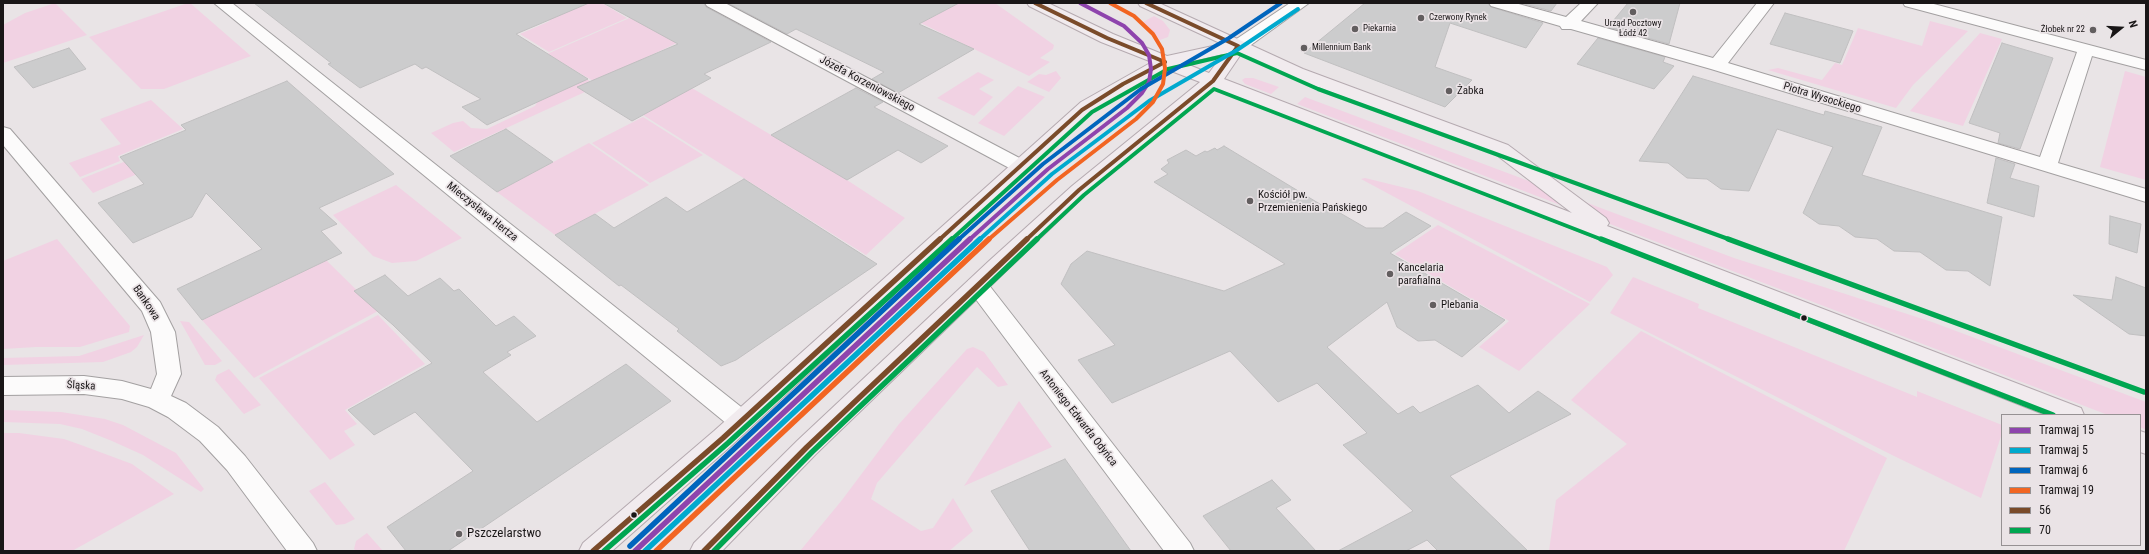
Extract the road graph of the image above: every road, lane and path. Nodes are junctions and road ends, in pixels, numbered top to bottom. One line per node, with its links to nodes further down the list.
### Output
1 (222, 3): 26 (street, Mieczysława Hertza)
2 (713, 3): 18 (street, Józefa Korzeniowskiego)
3 (1035, 3): 13 (main road)
4 (1146, 3): 11 (main road)
5 (1301, 3): 11 (street)
6 (1496, 3): 10 (street, Piotra Wysockiego)
7 (1590, 3): 10 (street)
8 (1766, 3): 14 (street)
9 (1911, 3): 12 (street)
10 (1568, 25): 14 (street, Piotra Wysockiego)
11 (1238, 46): 13 (main road); 16 (main road); 21 (main road)
12 (2087, 49): 15 (street); 19 (street)
13 (1165, 62): 16 (main road); 18 (main road)
14 (1716, 65): 19 (street, Piotra Wysockiego)
15 (2146, 65)
16 (1213, 81): 21 (main road); 22 (main road)
17 (3, 133): 24 (street, Bankowa)
18 (1020, 166): 26 (main road)
19 (2047, 167): 20 (street, Piotra Wysockiego)
20 (2146, 196)
21 (1619, 238): 25 (main road)
22 (977, 285): 27 (main road); 32 (street, Antoniego Edwarda Odyńca)
23 (3, 386): 24 (street, Śląska)
24 (157, 400): 28 (street)
25 (2069, 414)
26 (741, 421): 29 (main road)
27 (737, 518): 30 (main road); 31 (street)
28 (303, 551)
29 (593, 551)
30 (704, 551)
31 (723, 551)
32 (1180, 551)

